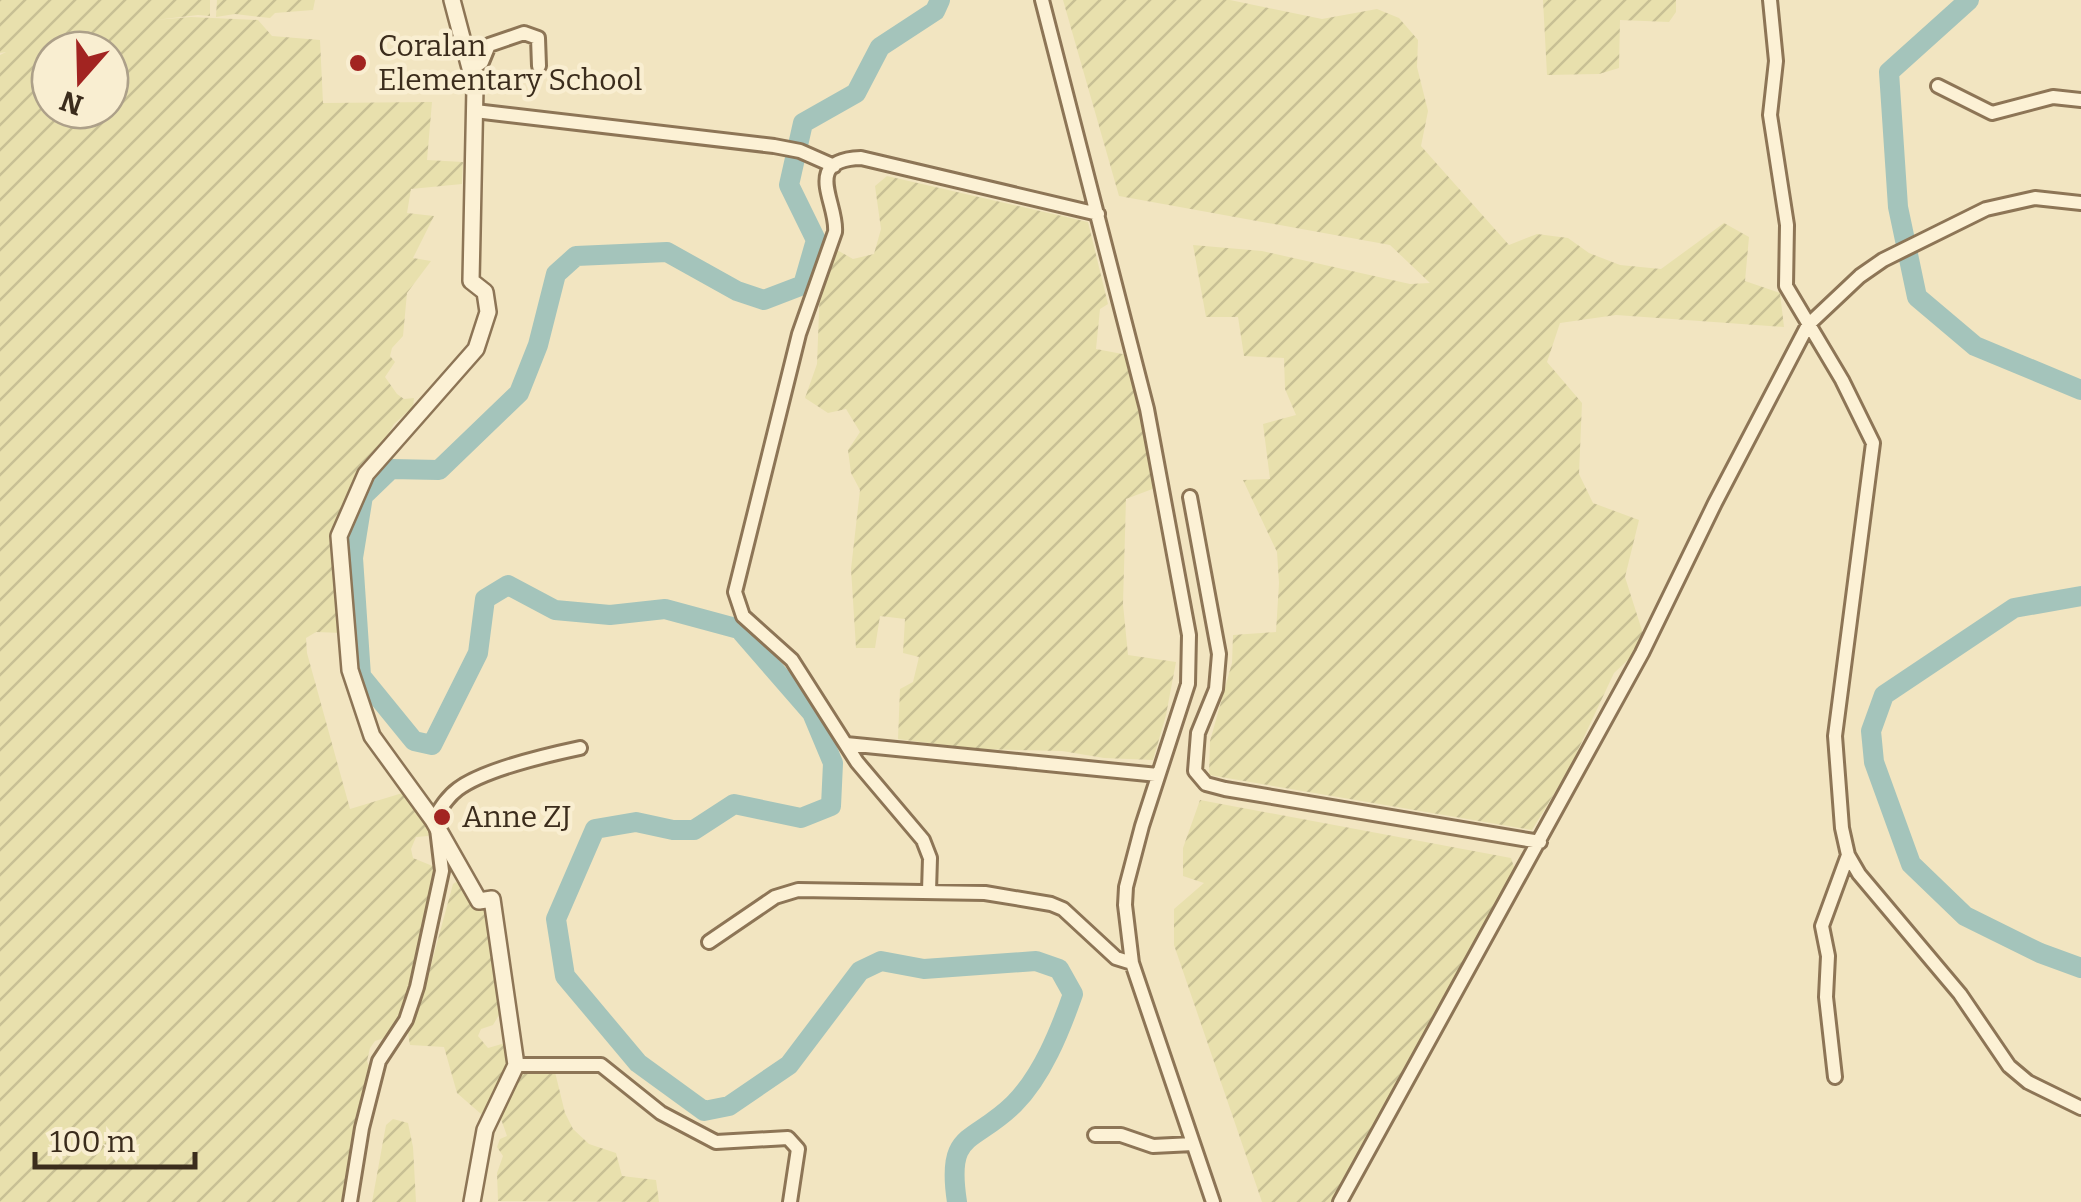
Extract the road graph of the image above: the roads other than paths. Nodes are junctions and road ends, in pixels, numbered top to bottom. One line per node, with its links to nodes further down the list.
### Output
1 (452, 0): 5 (street)
2 (1042, 0): 11 (street)
3 (1770, 0): 12 (street)
4 (539, 66): 5 (street)
5 (471, 70): 8 (street)
6 (1938, 86): 7 (street)
7 (2081, 100)
8 (475, 111): 9 (street); 19 (street)
9 (834, 166): 11 (street); 16 (street)
10 (2081, 204): 12 (street)
11 (1098, 214): 14 (street)
12 (1808, 325): 20 (street); 21 (street)
13 (1190, 497): 15 (street)
14 (1176, 726): 15 (street); 18 (street)
15 (1198, 734): 20 (street)
16 (846, 744): 18 (street); 22 (street)
17 (580, 748): 19 (street)
18 (1158, 775): 24 (street)
19 (435, 823): 25 (street); 30 (street)
20 (1540, 842): 34 (street)
21 (1848, 855): 26 (street); 27 (street)
22 (929, 891): 23 (street); 24 (street)
23 (709, 942)
24 (1132, 963): 29 (street)
25 (516, 1065): 31 (street); 32 (street)
26 (1835, 1077)
27 (2081, 1108)
28 (1095, 1135): 29 (street)
29 (1193, 1144): 33 (street)
30 (350, 1202)
31 (472, 1202)
32 (790, 1202)
33 (1213, 1202)
34 (1340, 1202)

